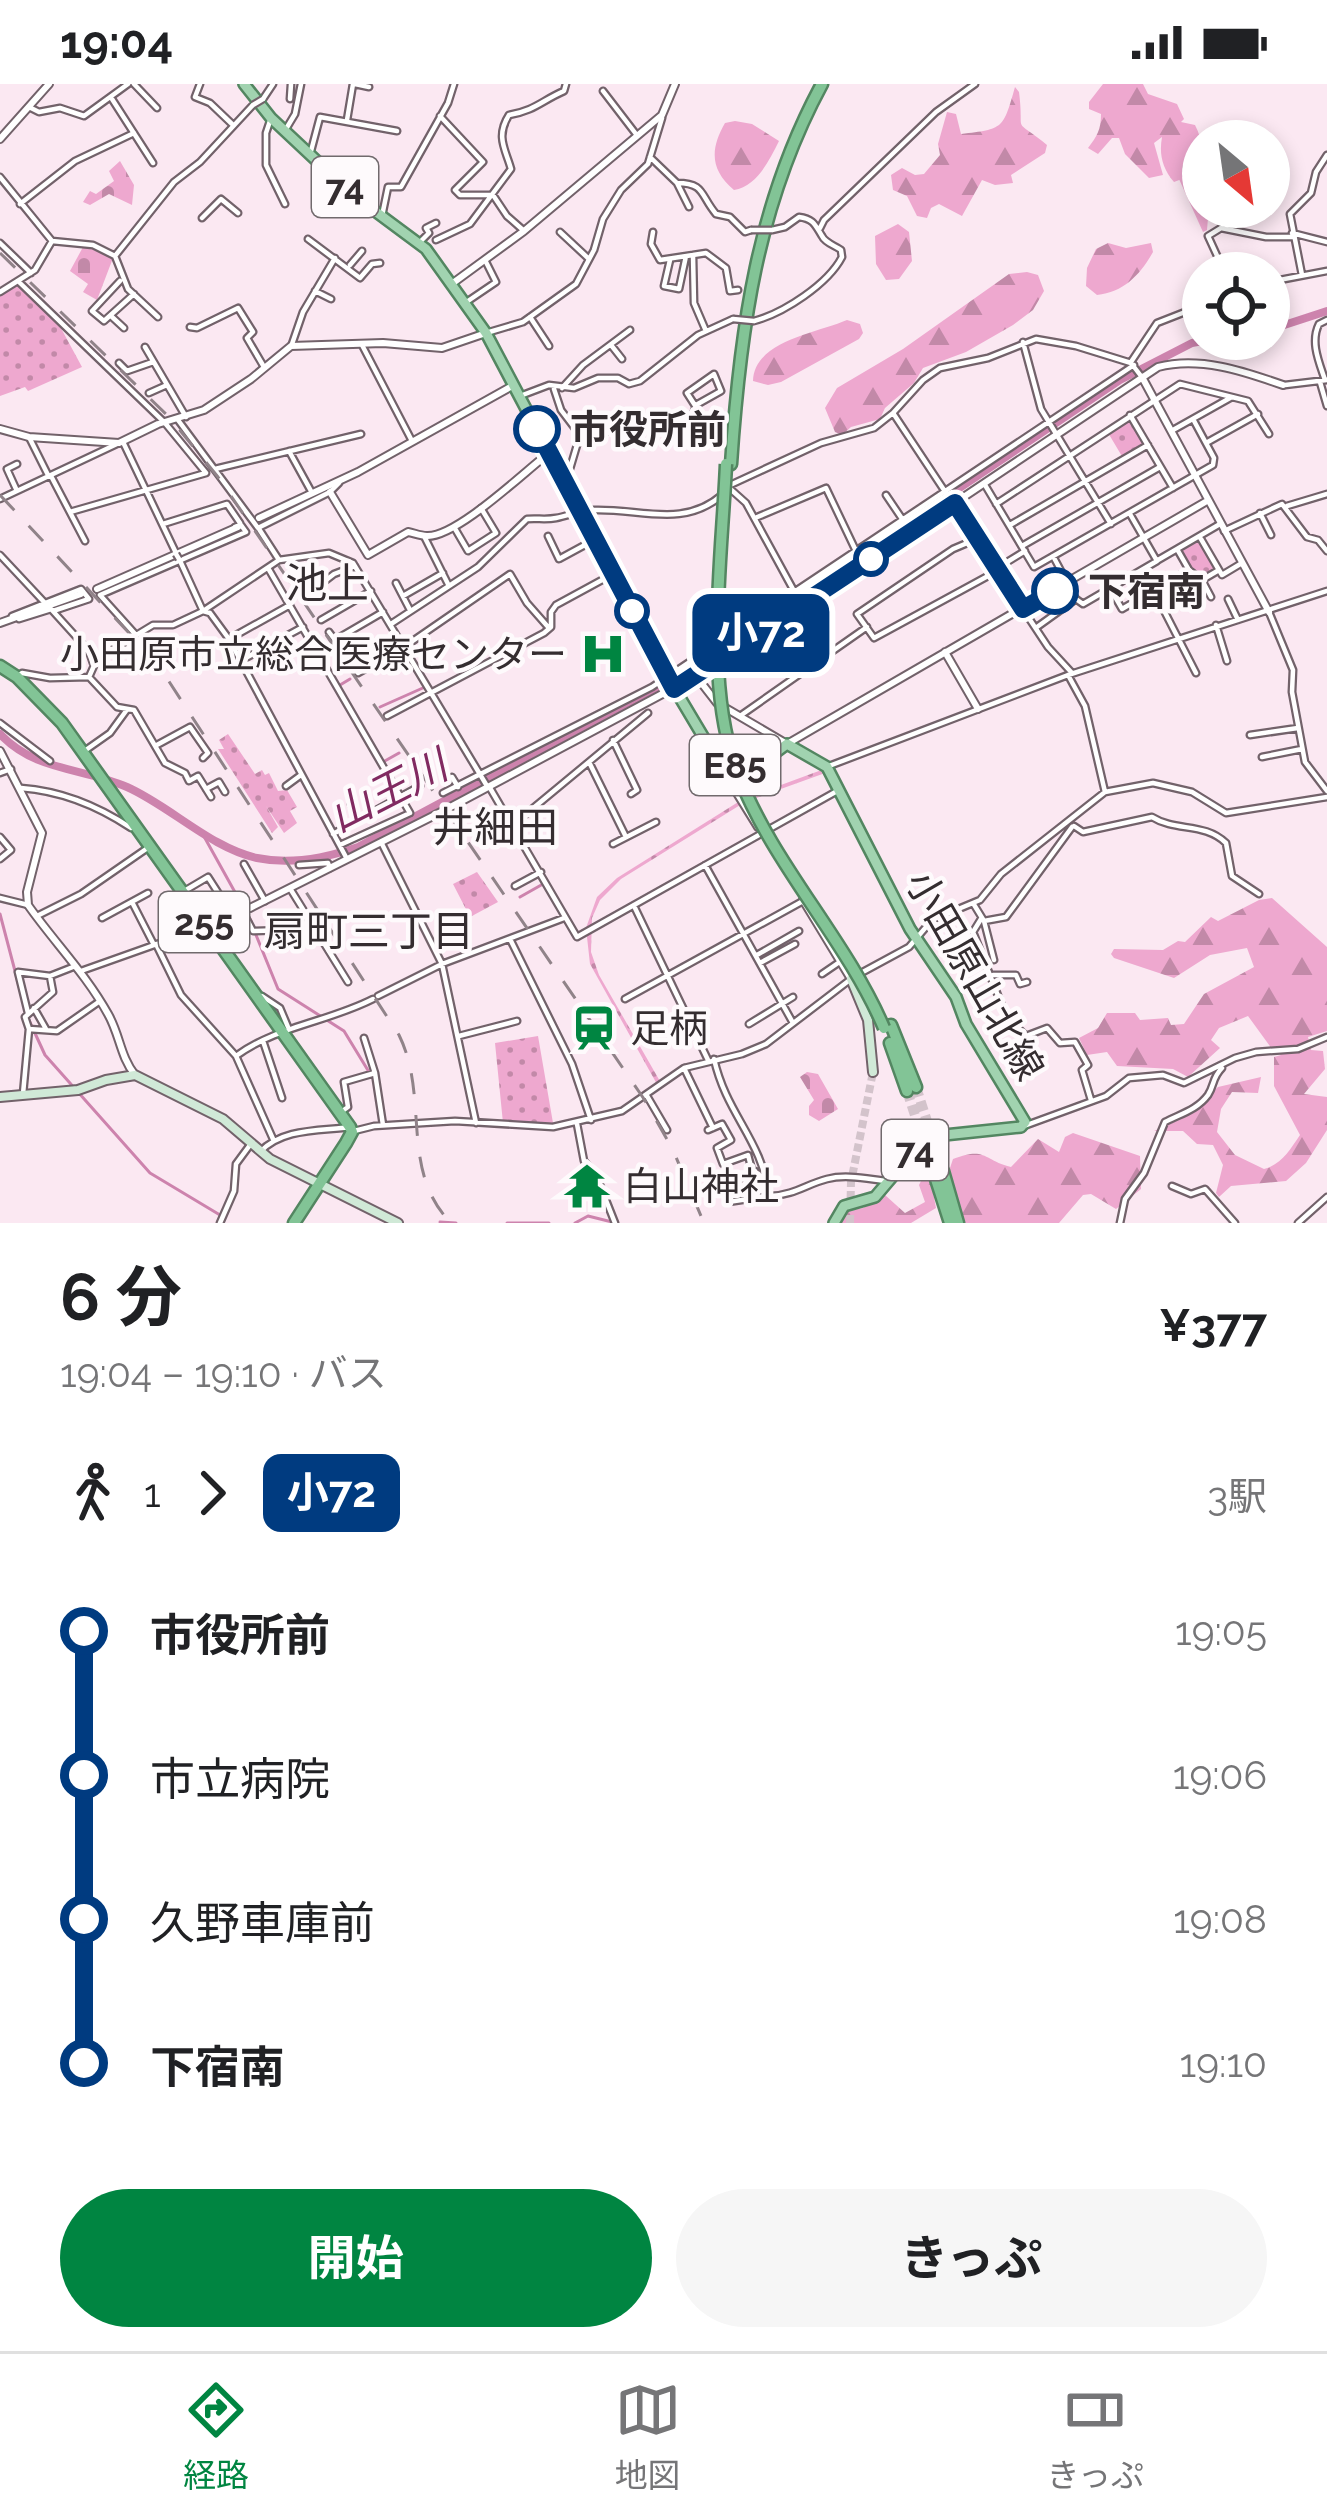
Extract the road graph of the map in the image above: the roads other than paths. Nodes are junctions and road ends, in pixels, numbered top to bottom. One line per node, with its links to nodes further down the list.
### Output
1 (49, 84): 18 (street)
2 (131, 84): 16 (street); 19 (street)
3 (200, 84): 24 (street)
4 (244, 84): 22 (main road, 74)
5 (273, 84): 24 (street, bridge)
6 (291, 84): 17 (street)
7 (302, 84): 26 (street)
8 (354, 84): 14 (street); 23 (street)
9 (454, 84): 21 (street)
10 (566, 84): 36 (street)
11 (674, 84): 20 (street)
12 (819, 84): 375 (highway, E85, bridge)
13 (975, 84): 44 (street)
14 (369, 87)
15 (603, 91): 28 (street)
16 (112, 99): 18 (street); 27 (street)
17 (290, 99)
18 (31, 108): 29 (street)
19 (157, 108)
20 (662, 115): 28 (street); 32 (street)
21 (440, 116): 36 (street); 41 (street)
22 (271, 118): 26 (main road, 74); 38 (street)
23 (346, 122): 25 (street); 30 (street)
24 (232, 124): 57 (street)
25 (398, 131)
26 (285, 132): 30 (main road, 74)
27 (134, 134): 33 (street); 37 (street)
28 (635, 134): 45 (street)
29 (0, 140)
30 (310, 154): 41 (main road, 74)
31 (1327, 155): 48 (street)
32 (650, 157): 35 (street); 61 (street)
33 (153, 163)
34 (0, 177): 37 (street)
35 (677, 183): 39 (street); 44 (street, bridge)
36 (493, 195): 45 (street); 50 (street)
37 (20, 204): 51 (street)
38 (285, 204)
39 (689, 207)
40 (238, 213): 42 (street)
41 (382, 217): 54 (main road, 74)
42 (202, 218)
43 (436, 223): 54 (street)
44 (820, 228): 86 (street, bridge)
45 (524, 231): 60 (street)
46 (560, 232): 61 (street)
47 (653, 232): 62 (street)
48 (1292, 235): 52 (street); 56 (street); 67 (street)
49 (308, 239): 59 (street)
50 (436, 240)
51 (52, 241): 57 (street); 66 (street)
52 (1327, 242)
53 (0, 243): 66 (street)
54 (418, 244): 71 (main road, 74)
55 (362, 251): 64 (street)
56 (1215, 252)
57 (115, 256): 69 (street)
58 (689, 256): 62 (street); 62 (street); 73 (street); 86 (street)
59 (335, 258): 64 (street); 74 (street)
60 (484, 260): 71 (street); 77 (street)
61 (589, 260): 80 (street)
62 (670, 260)
63 (380, 263): 64 (street)
64 (349, 267)
65 (1327, 272): 67 (street)
66 (31, 273): 70 (street)
67 (1302, 275): 68 (street)
68 (1290, 278)
69 (122, 279): 75 (street); 79 (street)
70 (19, 282): 72 (street); 116 (street)
71 (451, 284): 77 (main road, 74)
72 (1, 290)
73 (738, 290)
74 (315, 291): 76 (street); 91 (street)
75 (134, 294): 79 (street); 81 (street)
76 (332, 299)
77 (465, 303): 87 (main road, 74)
78 (1182, 313): 97 (street)
79 (111, 316): 84 (street)
80 (530, 316): 87 (street); 92 (street)
81 (158, 317)
82 (1327, 320): 100 (street)
83 (190, 327): 98 (street)
84 (124, 328)
85 (630, 330): 89 (street)
86 (706, 331): 104 (street)
87 (486, 332): 90 (street); 101 (main road, 74)
88 (1023, 342): 97 (street); 111 (street); 117 (street)
89 (610, 344): 94 (street); 104 (street)
90 (362, 345): 91 (street); 125 (street)
91 (291, 346): 98 (street)
92 (549, 346)
93 (145, 347): 95 (street)
94 (622, 359)
95 (153, 362): 96 (street); 103 (street)
96 (118, 363)
97 (1133, 365): 99 (street); 117 (street)
98 (264, 367): 114 (street)
99 (1142, 376): 102 (street); 108 (street); 123 (street)
100 (1324, 380): 102 (street); 109 (street)
101 (514, 385): 106 (main road, 74); 125 (street)
102 (1283, 385)
103 (167, 386): 105 (street); 114 (street)
104 (558, 389): 106 (street); 122 (street)
105 (149, 393)
106 (520, 396): 130 (main road, 74)
107 (1230, 398): 108 (street); 112 (street); 115 (street)
108 (1155, 399): 113 (street); 119 (street)
109 (1327, 406)
110 (695, 407): 110 (street); 122 (street)
111 (893, 413): 143 (street); 149 (street)
112 (1258, 413): 121 (street); 127 (street)
113 (1130, 415): 128 (street); 131 (street)
114 (182, 419): 116 (street); 134 (street)
115 (1193, 419): 119 (street); 127 (street)
116 (165, 423): 126 (street); 146 (street)
117 (1049, 423): 123 (street); 149 (street)
118 (0, 429): 124 (street)
119 (1172, 430): 138 (street)
120 (361, 434): 129 (street)
121 (1269, 434)
122 (580, 435): 139 (street)
123 (1057, 435): 131 (street); 142 (street)
124 (29, 437): 126 (street); 137 (street)
125 (413, 442): 140 (street)
126 (121, 443): 137 (street); 146 (street)
127 (1206, 443): 138 (street)
128 (1148, 445): 133 (street); 141 (street)
129 (289, 451): 134 (street); 147 (street)
130 (549, 453): 139 (main road, 74); 158 (street)
131 (1071, 455): 141 (street); 156 (street)
132 (17, 464): 135 (street)
133 (1160, 467): 144 (street); 154 (street)
134 (215, 469): 165 (street)
135 (9, 472): 136 (street); 145 (street)
136 (0, 476)
137 (49, 476): 145 (street); 159 (street)
138 (1194, 476): 144 (street); 153 (street)
139 (562, 478): 160 (main road, 74)
140 (344, 479): 147 (street); 148 (street); 165 (street)
141 (1086, 481): 154 (street); 168 (street)
142 (985, 485): 155 (street); 156 (street)
143 (727, 486): 160 (street); 163 (street)
144 (1172, 488): 162 (street)
145 (17, 491): 152 (street)
146 (146, 491): 159 (street); 166 (street)
147 (311, 491): 165 (street)
148 (330, 492): 165 (street); 186 (street)
149 (946, 492): 155 (street); 164 (street)
150 (1327, 494): 157 (street)
151 (886, 495): 164 (street)
152 (0, 500)
153 (1207, 501): 171 (street); 178 (street)
154 (1099, 502): 167 (street); 181 (street)
155 (955, 503): 172 (street); 177 (street)
156 (996, 505): 168 (street)
157 (1287, 506): 161 (street); 183 (street)
158 (481, 508): 170 (street); 170 (street)
159 (70, 512): 180 (street)
160 (580, 512): 179 (main road, 74); 204 (street)
161 (1259, 513): 171 (street); 173 (street)
162 (1130, 514): 167 (street); 178 (street)
163 (754, 518): 184 (street); 211 (street)
164 (903, 520): 172 (street); 184 (street)
165 (256, 522): 189 (street)
166 (163, 524): 169 (street); 188 (street)
167 (1111, 524): 187 (street)
168 (1010, 525): 181 (street)
169 (240, 526): 188 (street); 206 (street)
170 (453, 526): 174 (street)
171 (1222, 527): 176 (street); 191 (street)
172 (910, 532): 201 (street)
173 (1271, 535)
174 (424, 536): 186 (street); 198 (street)
175 (548, 536): 179 (street)
176 (1200, 536): 182 (street); 197 (street)
177 (979, 538): 194 (street); 231 (street)
178 (1144, 539): 190 (street); 203 (street)
179 (594, 540): 199 (main road, 74)
180 (85, 541)
181 (1024, 549): 187 (street); 194 (street)
182 (1177, 549): 190 (street); 196 (street)
183 (1327, 550)
184 (856, 551): 195 (street)
185 (0, 555): 217 (street)
186 (368, 555): 192 (street)
187 (1053, 556): 203 (street)
188 (178, 558): 222 (street); 235 (street)
189 (279, 560): 192 (street); 193 (street)
190 (1157, 561): 205 (street)
191 (1242, 563): 197 (street); 224 (street)
192 (354, 565): 208 (street); 209 (street)
193 (268, 566): 218 (street); 222 (street)
194 (998, 569): 219 (street); 231 (street)
195 (828, 570): 201 (street); 211 (street)
196 (1190, 570): 200 (street); 207 (street)
197 (1219, 570): 200 (street)
198 (443, 573): 204 (street); 213 (street)
199 (613, 574): 232 (street); 250 (main road, 74)
200 (1202, 580): 214 (street)
201 (836, 582): 248 (street)
202 (396, 584): 213 (street)
203 (1068, 584): 215 (street); 219 (street)
204 (449, 586): 220 (street)
205 (1110, 588): 207 (street); 215 (street)
206 (97, 589)
207 (1154, 590): 236 (street)
208 (312, 591)
209 (370, 591): 223 (street); 225 (street)
210 (1327, 591): 224 (street)
211 (795, 592): 250 (street)
212 (81, 594): 227 (street)
213 (403, 596): 220 (street)
214 (1211, 597)
215 (1076, 599): 233 (street)
216 (1228, 599): 226 (street)
217 (44, 602): 221 (street); 227 (street)
218 (290, 605): 230 (street); 237 (street)
219 (1023, 609): 233 (street); 239 (street)
220 (410, 610): 228 (street)
221 (53, 611): 227 (street); 242 (street)
222 (203, 611): 235 (street); 237 (street)
223 (383, 612): 228 (street); 234 (street)
224 (1268, 612): 226 (street); 258 (street)
225 (321, 620)
226 (1238, 620): 229 (street)
227 (4, 621)
228 (391, 624): 238 (street)
229 (1216, 625): 236 (street); 241 (street)
230 (303, 627): 240 (street); 292 (street)
231 (867, 627): 256 (street)
232 (548, 628): 238 (street); 251 (street)
233 (1036, 628): 246 (street)
234 (329, 632)
235 (136, 635): 242 (street)
236 (1177, 638): 245 (street); 246 (street)
237 (229, 639): 240 (street)
238 (404, 647): 244 (street); 251 (street)
239 (945, 652): 252 (street); 263 (street)
240 (241, 661): 275 (street)
241 (1227, 661)
242 (93, 663): 249 (street)
243 (0, 666): 247 (highway, 255)
244 (358, 673)
245 (1196, 673)
246 (1070, 674): 252 (street); 287 (street)
247 (16, 676): 249 (street); 267 (highway, 255)
248 (696, 676): 250 (street); 256 (street)
249 (89, 677): 253 (street)
250 (671, 683): 276 (street); 278 (main road, 74); 281 (street)
251 (433, 694): 255 (street); 276 (street)
252 (978, 709): 272 (street)
253 (127, 711): 264 (street); 267 (street)
254 (648, 713): 261 (street)
255 (387, 716)
256 (740, 716): 263 (street)
257 (0, 723): 270 (street)
258 (1299, 728): 259 (street); 265 (street)
259 (1275, 731): 260 (street); 262 (street)
260 (1250, 735)
261 (613, 740): 271 (street); 289 (street)
262 (1276, 740)
263 (787, 744): 272 (main road); 278 (main road)
264 (155, 746): 269 (street); 284 (street)
265 (1302, 749): 268 (street); 290 (street)
266 (0, 752): 273 (street)
267 (83, 752): 298 (highway, 255)
268 (1262, 757)
269 (203, 758)
270 (50, 761)
271 (589, 762): 297 (street); 302 (street)
272 (827, 767): 285 (main road, 小田原山北線)
273 (11, 769): 274 (street); 283 (street)
274 (0, 773)
275 (302, 775): 279 (street); 300 (street)
276 (481, 775): 281 (street); 282 (street)
277 (452, 777): 282 (street)
278 (729, 781): 299 (street)
279 (286, 786)
280 (420, 786): 292 (street)
281 (488, 786): 297 (street); 303 (street)
282 (458, 787): 288 (street)
283 (21, 788): 298 (street); 324 (street)
284 (206, 789): 286 (street); 291 (street)
285 (839, 790): 299 (street); 336 (main road, 小田原山北線)
286 (225, 792)
287 (1105, 792): 290 (street); 296 (street)
288 (443, 793)
289 (631, 794)
290 (1327, 794)
291 (211, 796)
292 (401, 797): 294 (street); 305 (street)
293 (351, 804): 294 (street)
294 (359, 819): 300 (street)
295 (656, 822): 302 (street)
296 (1073, 824): 318 (street); 322 (street); 332 (street)
297 (513, 826): 313 (street)
298 (135, 827): 306 (highway, 255)
299 (761, 833): 311 (street); 321 (street)
300 (333, 834): 305 (street)
301 (0, 836): 307 (street)
302 (626, 837): 304 (street)
303 (381, 842): 308 (street); 343 (street)
304 (613, 844)
305 (340, 845): 308 (street)
306 (149, 847): 316 (highway, 255); 328 (street)
307 (0, 859)
308 (347, 859): 312 (street)
309 (244, 864): 320 (street)
310 (299, 865): 312 (street)
311 (705, 866): 325 (street); 335 (street)
312 (330, 868): 315 (street)
313 (541, 872): 314 (street); 330 (street)
314 (515, 886)
315 (290, 888): 320 (street); 327 (street)
316 (183, 892): 329 (street); 333 (highway, 255)
317 (148, 893): 323 (street)
318 (1259, 894)
319 (0, 898): 324 (street)
320 (265, 901): 326 (street)
321 (803, 901): 335 (street); 342 (street)
322 (973, 903): 332 (street); 336 (street)
323 (133, 904): 331 (street); 339 (street)
324 (28, 905): 328 (street)
325 (634, 906): 330 (street); 347 (street)
326 (246, 910): 327 (street); 329 (street)
327 (305, 912): 351 (street)
328 (36, 916): 345 (street)
329 (233, 916): 333 (street)
330 (564, 917): 337 (street)
331 (102, 918)
332 (982, 920): 341 (street); 348 (street)
333 (207, 926): 339 (street); 363 (highway, 255)
334 (799, 931): 340 (street)
335 (743, 935): 340 (street); 347 (street)
336 (915, 937): 350 (street); 386 (main road, 小田原山北線)
337 (510, 939): 343 (street); 382 (street)
338 (794, 944): 344 (street)
339 (155, 945): 345 (street); 368 (street)
340 (755, 956): 344 (street)
341 (991, 957)
342 (841, 961): 346 (street); 350 (street)
343 (442, 964): 363 (street); 364 (street)
344 (760, 964): 356 (street)
345 (79, 968): 349 (street); 355 (street)
346 (822, 974)
347 (668, 975): 354 (street); 369 (street)
348 (993, 975): 352 (street); 380 (street)
349 (50, 976): 357 (street); 357 (street)
350 (851, 979): 359 (street); 372 (main road, 74)
351 (347, 982)
352 (1027, 982)
353 (793, 997): 356 (street)
354 (625, 999)
355 (100, 1001): 362 (street); 374 (street)
356 (782, 1006): 359 (street); 360 (street)
357 (29, 1012): 361 (street); 362 (street)
358 (517, 1021): 364 (street)
359 (793, 1023): 369 (street)
360 (749, 1024)
361 (31, 1029): 362 (street); 376 (street)
362 (46, 1029)
363 (285, 1030): 367 (street); 381 (highway, 255)
364 (458, 1036): 383 (street)
365 (1327, 1037): 370 (street)
366 (364, 1038): 373 (street)
367 (263, 1039): 368 (street); 379 (street)
368 (236, 1056): 389 (street)
369 (711, 1059): 371 (street); 391 (street)
370 (1226, 1064): 380 (street); 410 (street)
371 (684, 1068): 377 (street); 393 (street)
372 (873, 1072)
373 (375, 1073): 381 (street); 385 (street)
374 (136, 1075): 376 (main road); 390 (main road)
375 (912, 1089)
376 (22, 1095): 378 (main road)
377 (647, 1096): 382 (street); 388 (street)
378 (0, 1097)
379 (282, 1098)
380 (1090, 1100): 386 (street)
381 (340, 1112): 387 (highway, 255)
382 (591, 1120): 384 (street)
383 (476, 1123): 384 (street); 385 (street)
384 (577, 1124): 403 (street)
385 (383, 1125): 387 (street)
386 (1024, 1126): 396 (main road, 小田原山北線 / 74)
387 (351, 1129): 389 (street); 397 (highway)
388 (667, 1130)
389 (273, 1139): 392 (street)
390 (250, 1145): 392 (main road); 404 (street)
391 (758, 1149): 393 (street); 400 (street)
392 (260, 1152): 397 (main road)
393 (748, 1155): 394 (street)
394 (755, 1171): 399 (street); 400 (street)
395 (939, 1172): 409 (highway)
396 (887, 1181): 400 (street); 408 (main road, 小田原山北線 / 74)
397 (321, 1182): 402 (main road); 405 (highway)
398 (1172, 1186): 411 (street)
399 (753, 1191)
400 (769, 1196)
401 (1327, 1197): 412 (street)
402 (368, 1210): 406 (street); 407 (main road)
403 (615, 1222)
404 (220, 1223)
405 (294, 1223)
406 (364, 1223)
407 (398, 1223)
408 (834, 1223)
409 (952, 1223)
410 (1120, 1223)
411 (1235, 1223)
412 (1298, 1223)

